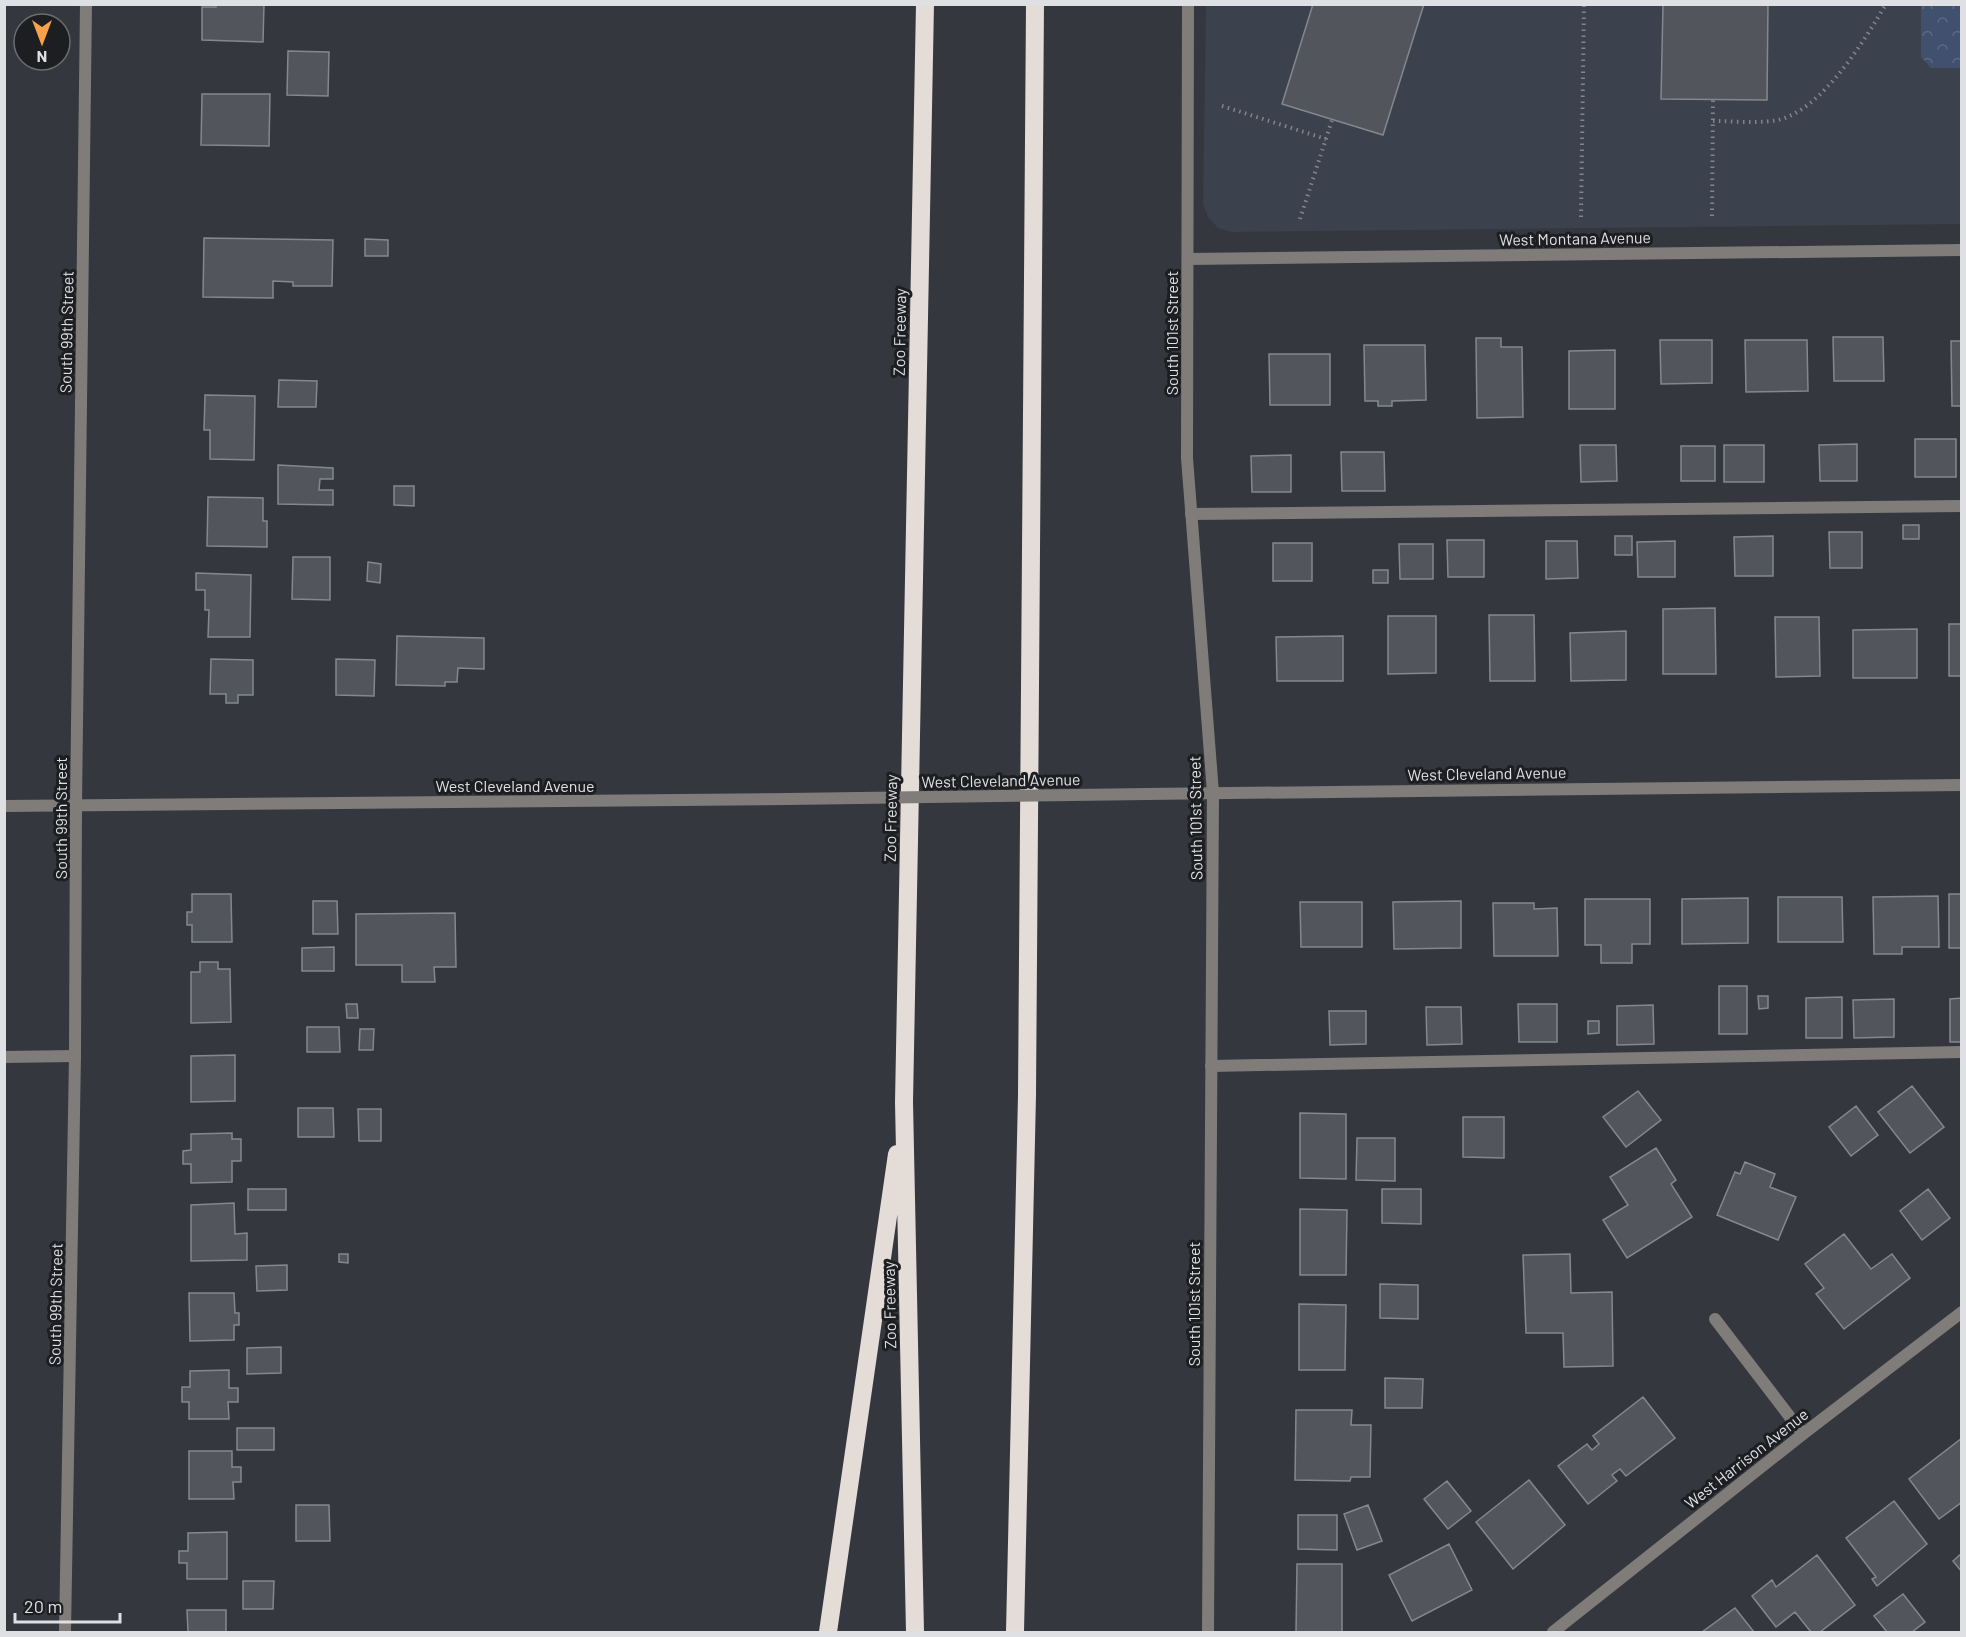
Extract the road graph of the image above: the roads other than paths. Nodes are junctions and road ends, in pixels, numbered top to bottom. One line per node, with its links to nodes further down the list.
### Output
1 (86, 4): 11 (street, South 99th Street)
2 (925, 4): 17 (highway, Zoo Freeway)
3 (1035, 4): 24 (highway)
4 (1188, 4): 6 (street, South 101st Street)
5 (1962, 250): 6 (street, West Montana Avenue)
6 (1188, 259): 8 (street, South 101st Street)
7 (1962, 506): 8 (street)
8 (1191, 514): 10 (street, South 101st Street)
9 (1962, 785): 10 (street, West Cleveland Avenue)
10 (1214, 793): 11 (street, West Cleveland Avenue, bridge); 16 (street, South 101st Street)
11 (76, 805): 12 (street, West Cleveland Avenue); 14 (street, South 99th Street)
12 (4, 806)
13 (1962, 1052): 16 (street)
14 (75, 1056): 15 (street); 21 (street, South 99th Street)
15 (4, 1057)
16 (1211, 1066): 25 (street, South 101st Street)
17 (904, 1102): 22 (highway); 23 (highway, Zoo Freeway)
18 (1962, 1312): 20 (street, West Harrison Avenue)
19 (1715, 1319): 20 (street)
20 (1803, 1434): 26 (street, West Harrison Avenue)
21 (65, 1632)
22 (828, 1632)
23 (915, 1632)
24 (1015, 1632)
25 (1208, 1632)
26 (1553, 1632)

